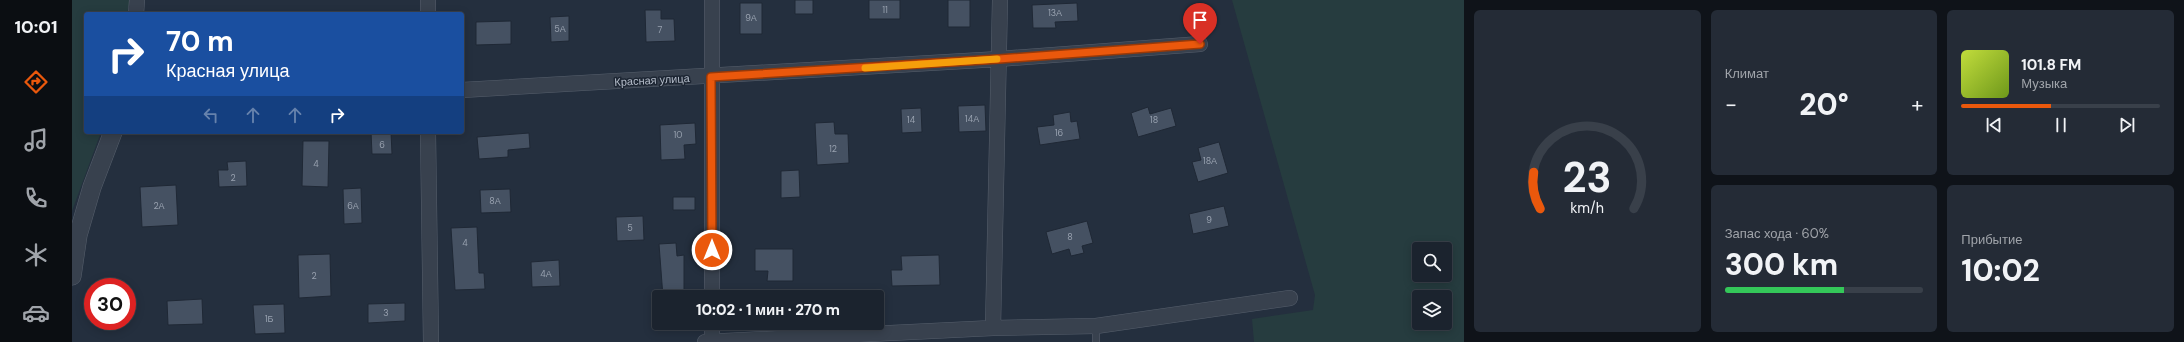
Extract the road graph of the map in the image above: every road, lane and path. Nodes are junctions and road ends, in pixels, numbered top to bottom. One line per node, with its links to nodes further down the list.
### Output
1 (137, 0): 5 (street)
2 (428, 0): 6 (street)
3 (712, 0): 9 (street)
4 (1000, 0): 8 (street)
5 (136, 12)
6 (428, 12)
7 (1200, 44): 8 (street, Красная улица)
8 (999, 59): 9 (street, Красная улица); 17 (street)
9 (711, 77): 10 (street, Красная улица); 14 (street)
10 (464, 90)
11 (112, 134): 13 (street)
12 (428, 134): 19 (street)
13 (72, 276)
14 (712, 290)
15 (1290, 298): 16 (street)
16 (1096, 326): 17 (street); 21 (lane)
17 (993, 328): 20 (street)
18 (711, 330): 20 (street)
19 (431, 342)
20 (708, 342)
21 (1096, 342)

